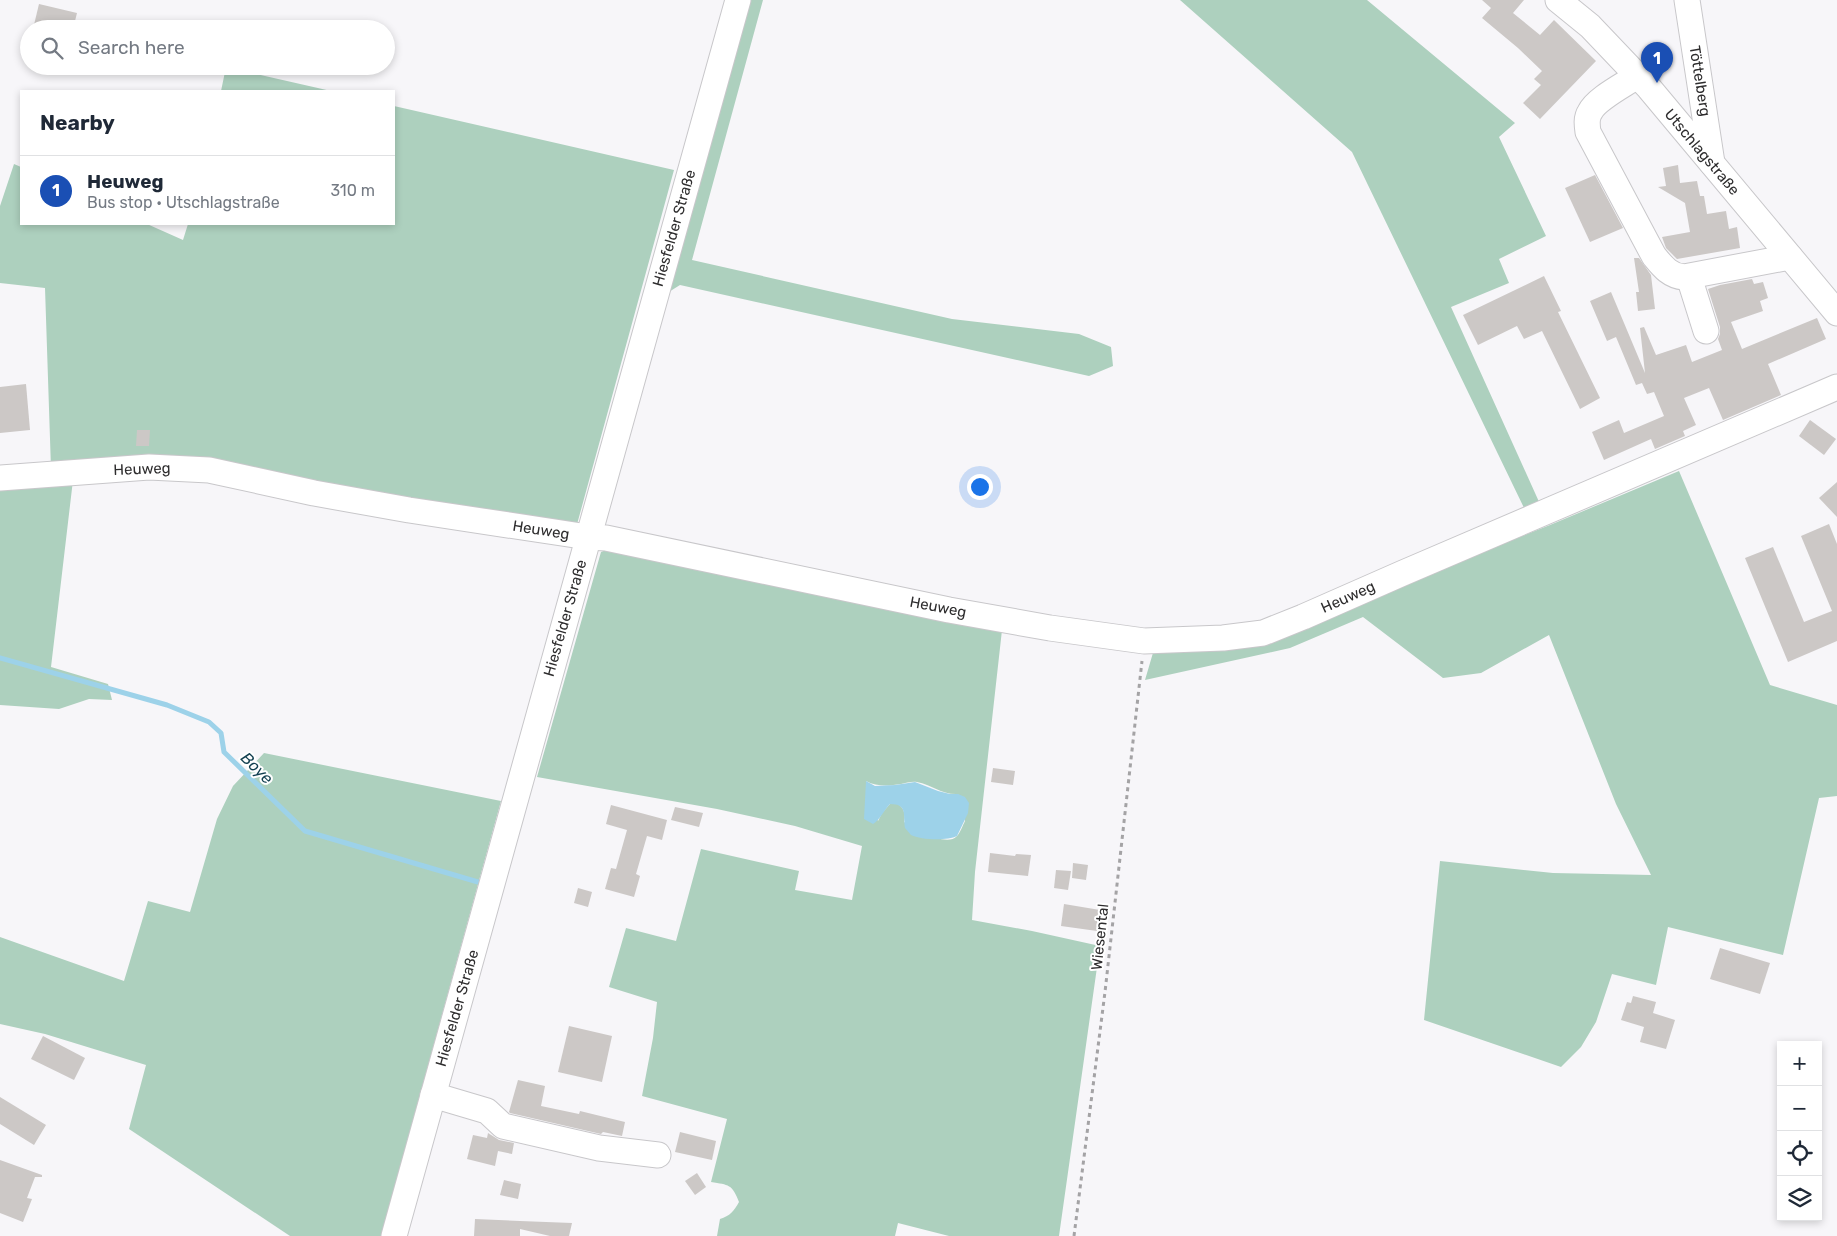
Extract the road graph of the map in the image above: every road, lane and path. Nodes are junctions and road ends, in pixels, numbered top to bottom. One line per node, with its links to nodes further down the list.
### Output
1 (738, 0): 12 (street, Hiesfelder Straße)
2 (1558, 0): 4 (street, Utschlagstraße)
3 (1687, 0): 5 (street, Töttelberg)
4 (1637, 76): 5 (street, Utschlagstraße); 7 (street)
5 (1712, 163): 6 (street, Utschlagstraße)
6 (1790, 256): 7 (street); 8 (street, Utschlagstraße)
7 (1689, 277): 9 (street)
8 (1837, 313)
9 (1706, 331)
10 (1837, 387): 13 (street, Heuweg)
11 (0, 478): 12 (street, Heuweg)
12 (588, 537): 13 (street, Heuweg); 14 (street, Hiesfelder Straße)
13 (1144, 641): 17 (path, Wiesental)
14 (433, 1095): 15 (street); 16 (street, Hiesfelder Straße)
15 (658, 1155)
16 (394, 1236)
17 (1074, 1236)

